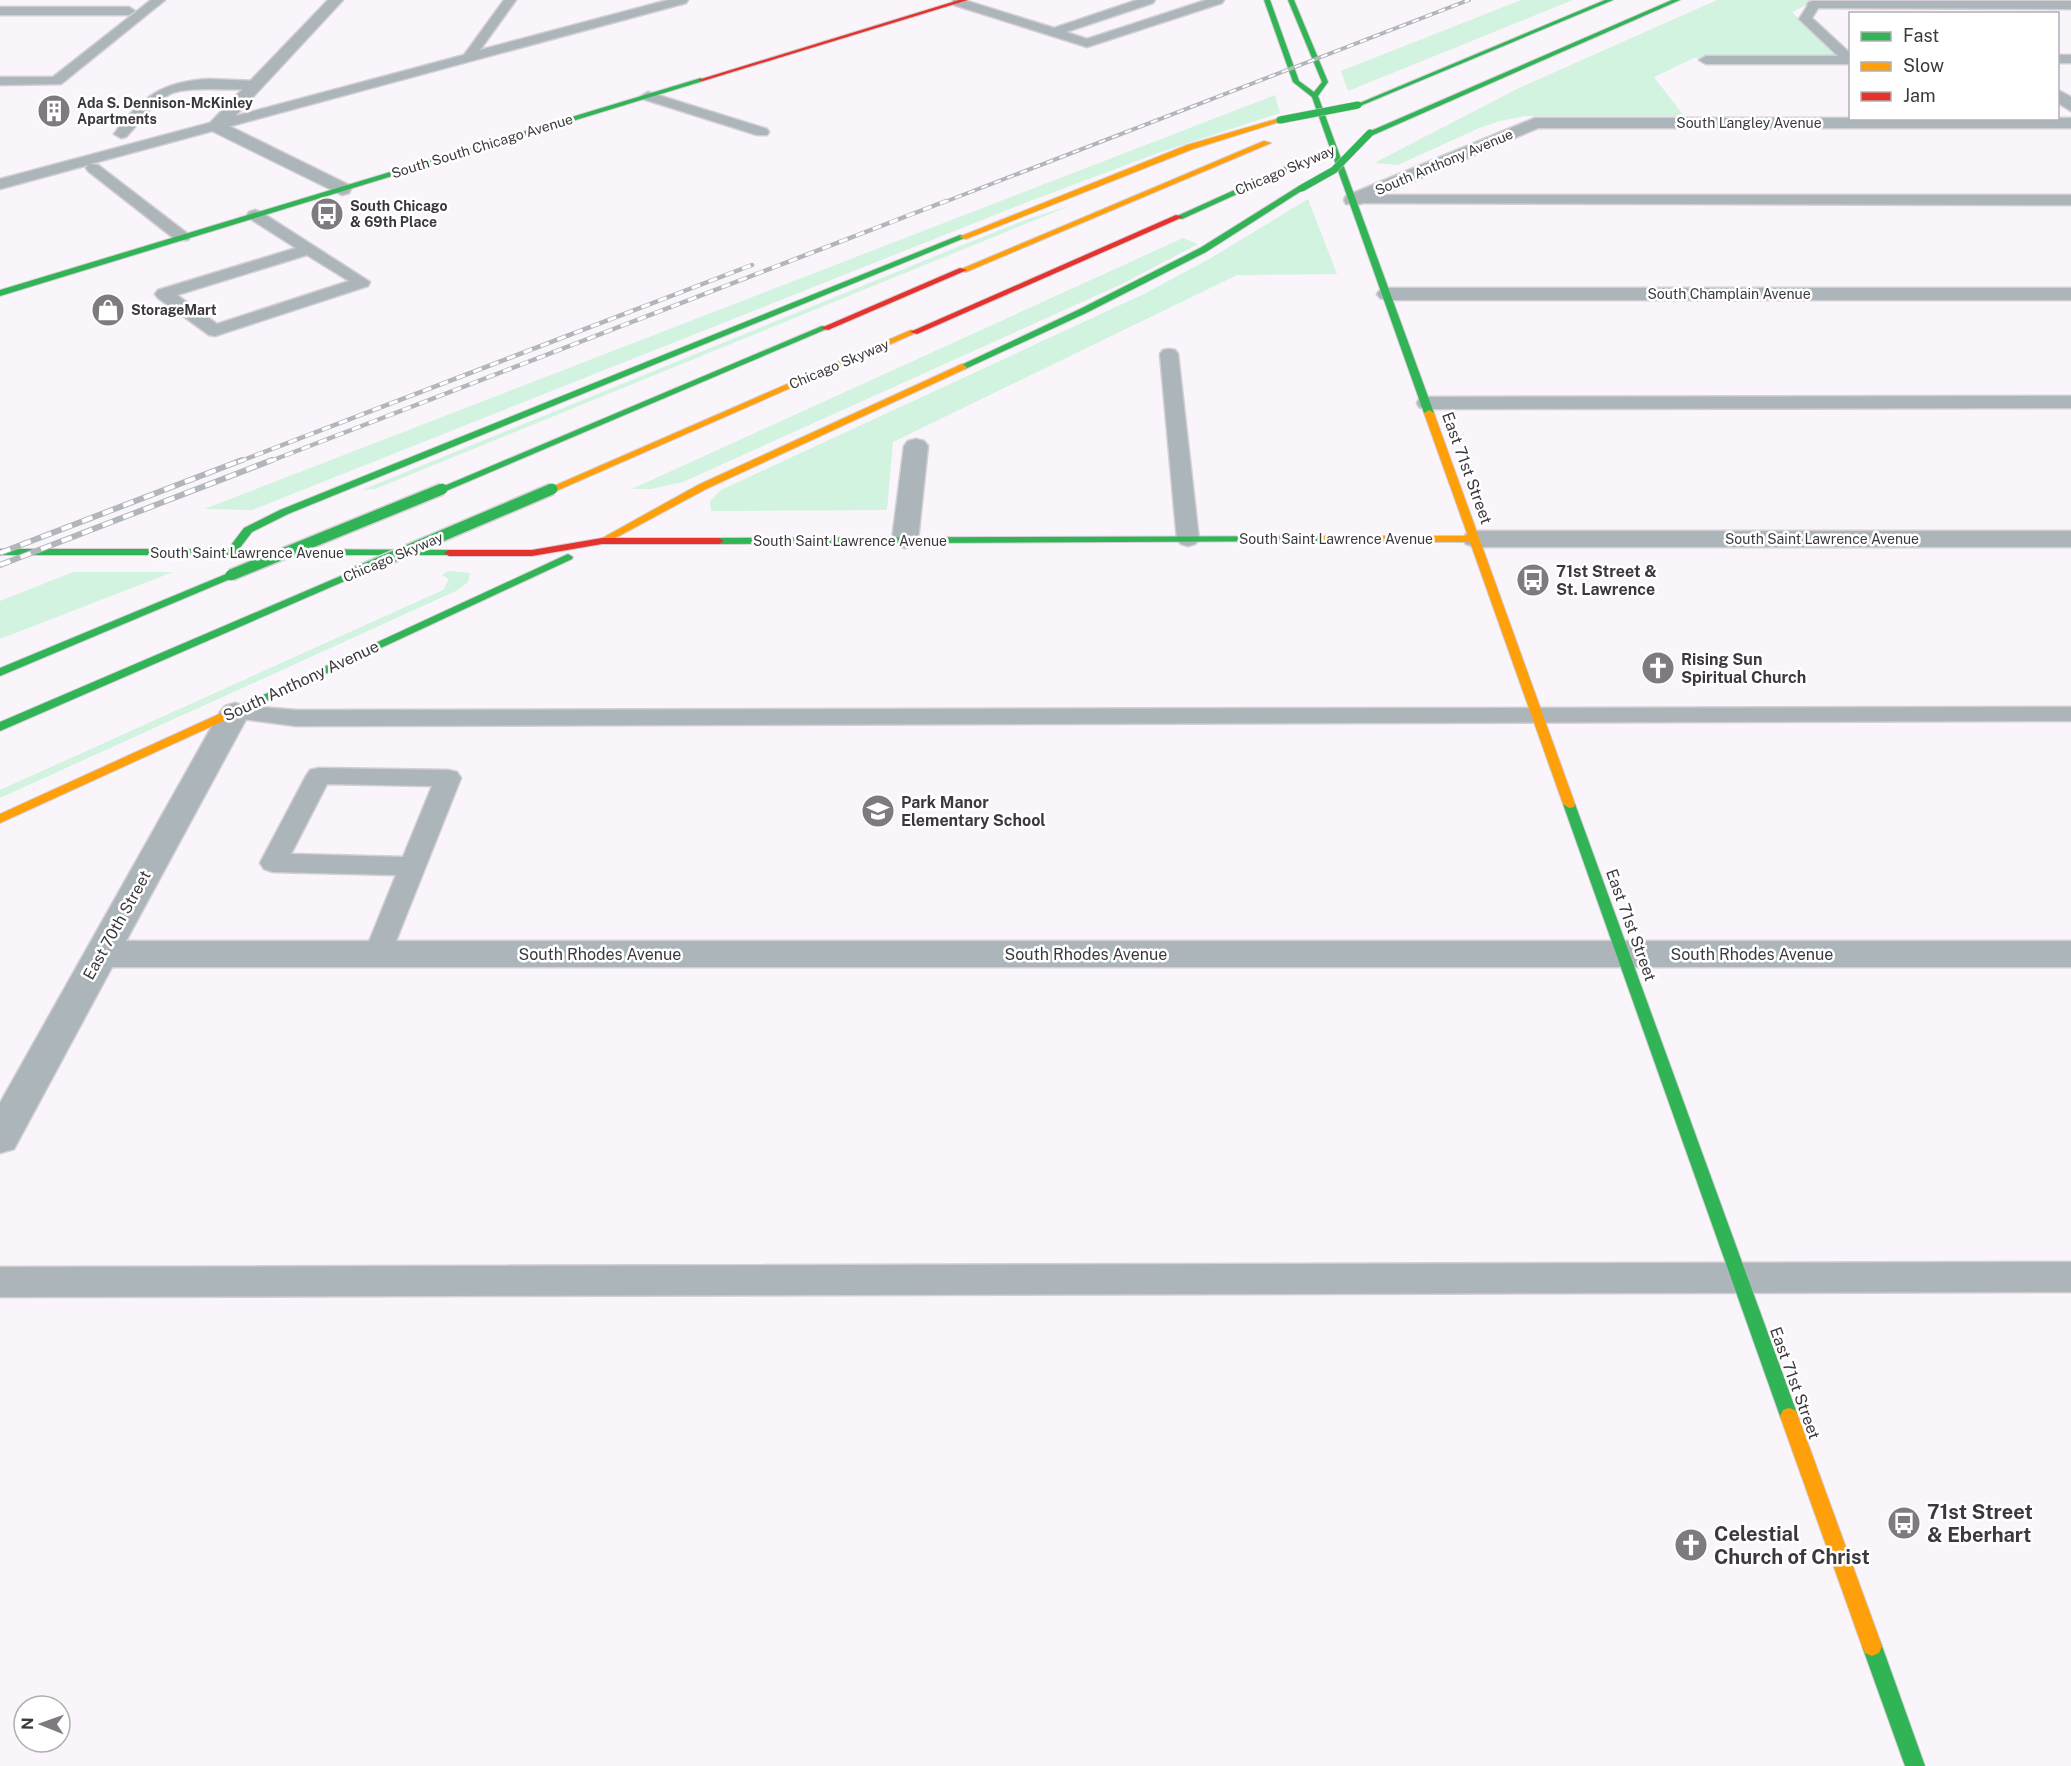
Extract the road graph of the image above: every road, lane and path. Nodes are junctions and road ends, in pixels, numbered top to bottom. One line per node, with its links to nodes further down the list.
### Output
1 (159, 0): 22 (lane)
2 (336, 0): 23 (street)
3 (510, 0): 18 (lane)
4 (682, 0): 18 (lane)
5 (1149, 0): 17 (lane)
6 (1218, 0): 17 (lane)
7 (1267, 0): 25 (main road, East 71st Street)
8 (1291, 0): 25 (main road)
9 (1610, 0): 27 (main road, Chicago Skyway)
10 (1677, 0): 35 (main road, Chicago Skyway)
11 (961, 1): 17 (lane); 24 (main road, South South Chicago Avenue)
12 (2071, 4): 14 (street)
13 (1814, 5): 14 (street); 19 (lane)
14 (1943, 6)
15 (0, 11): 16 (lane)
16 (129, 11)
17 (1055, 32)
18 (469, 57): 32 (lane)
19 (1849, 59)
20 (1706, 60): 21 (lane)
21 (1849, 60)
22 (0, 81)
23 (256, 84): 32 (street); 34 (lane)
24 (648, 96): 33 (lane); 38 (main road, South South Chicago Avenue)
25 (1315, 96): 39 (main road, East 71st Street)
26 (2059, 96): 28 (street)
27 (1358, 105): 52 (main road, bridge); 66 (main road, Chicago Skyway, bridge)
28 (2071, 106)
29 (1916, 121): 30 (street, South Langley Avenue); 31 (street, South Langley Avenue)
30 (1534, 123): 39 (street, South Anthony Avenue)
31 (2071, 123)
32 (216, 126): 37 (lane); 38 (street)
33 (762, 132)
34 (121, 134)
35 (1370, 134): 63 (main road, bridge); 70 (main road, Chicago Skyway, bridge)
36 (93, 168): 42 (lane)
37 (0, 184)
38 (342, 189): 41 (main road, South South Chicago Avenue)
39 (1353, 200): 40 (lane); 45 (main road, East 71st Street)
40 (2071, 200)
41 (255, 215): 42 (main road, South South Chicago Avenue); 43 (lane)
42 (182, 237): 44 (main road, South South Chicago Avenue)
43 (308, 249): 43 (lane)
44 (0, 293)
45 (1387, 294): 46 (street, South Champlain Avenue); 49 (main road, East 71st Street)
46 (2071, 294)
47 (1169, 354): 62 (lane)
48 (2071, 402): 49 (lane)
49 (1426, 403): 59 (main road, East 71st Street)
50 (916, 446): 61 (street)
51 (225, 530): 52 (main road, South Saint Lawrence Avenue)
52 (248, 530): 53 (main road, South Saint Lawrence Avenue); 65 (main road)
53 (284, 530)
54 (307, 530): 55 (main road, South Saint Lawrence Avenue)
55 (378, 530)
56 (414, 530): 57 (main road)
57 (485, 531)
58 (555, 533): 63 (main road, South Saint Lawrence Avenue)
59 (1475, 539): 60 (street, South Saint Lawrence Avenue); 62 (main road, South Saint Lawrence Avenue); 68 (main road, East 71st Street)
60 (2071, 539)
61 (905, 540): 62 (main road, South Saint Lawrence Avenue); 63 (main road, South Saint Lawrence Avenue)
62 (1188, 540)
63 (602, 541): 65 (main road, South Saint Lawrence Avenue); 67 (main road, South Anthony Avenue)
64 (0, 552): 65 (main road, South Saint Lawrence Avenue)
65 (231, 552)
66 (0, 672)
67 (234, 712): 68 (lane); 71 (main road, South Anthony Avenue); 73 (street, East 70th Street)
68 (1538, 714): 69 (lane); 75 (main road, East 71st Street)
69 (2071, 714)
70 (0, 728)
71 (0, 819)
72 (414, 866): 72 (lane); 74 (lane)
73 (101, 954): 74 (street, South Rhodes Avenue); 77 (street, East 70th Street)
74 (378, 954): 75 (street, South Rhodes Avenue)
75 (1624, 954): 76 (street, South Rhodes Avenue); 78 (main road, East 71st Street)
76 (2071, 954)
77 (0, 1138)
78 (1740, 1277): 79 (lane); 80 (lane); 81 (main road, East 71st Street)
79 (2071, 1277)
80 (0, 1282)
81 (1915, 1766)

